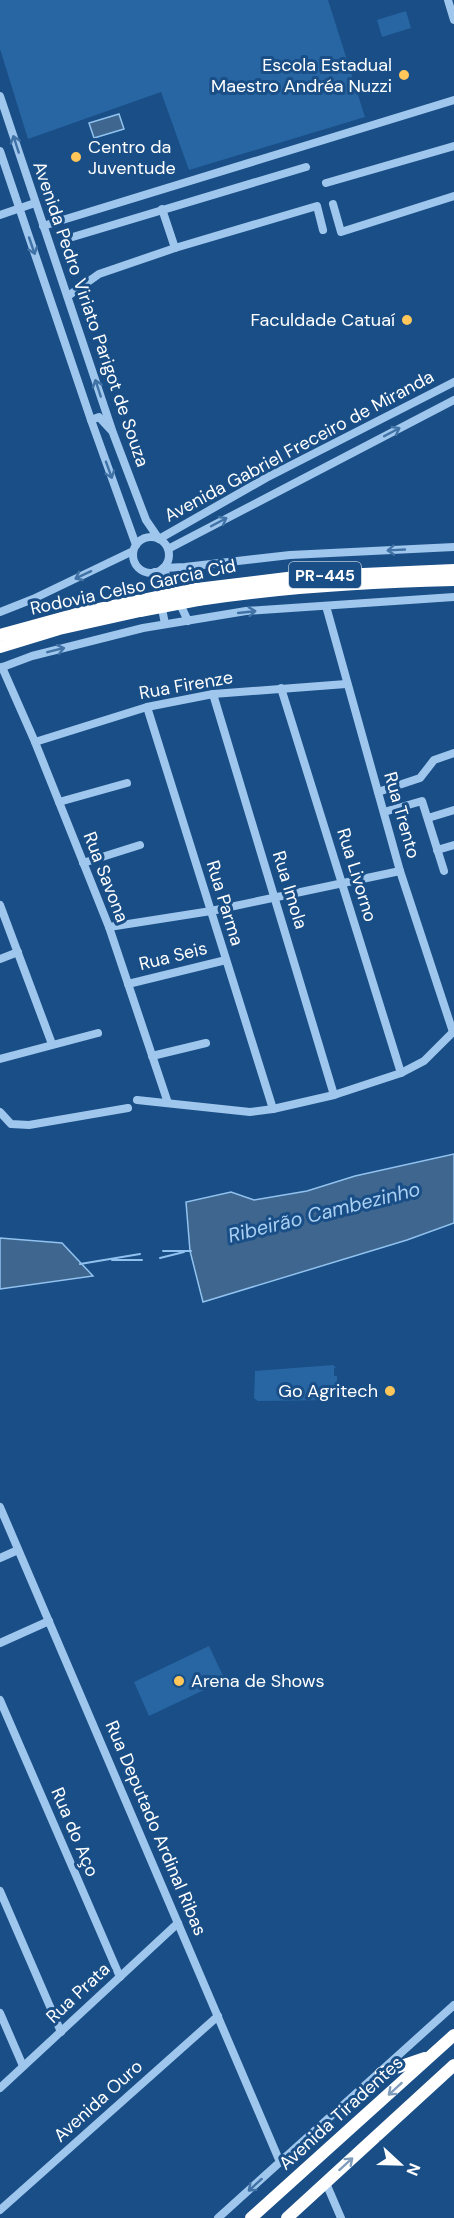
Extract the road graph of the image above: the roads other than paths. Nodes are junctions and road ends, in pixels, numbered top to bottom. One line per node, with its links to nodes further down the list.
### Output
1 (448, 0): 2 (street)
2 (454, 20)
3 (0, 96): 10 (street, Avenida Pedro Viriato Parigot de Souza, one-way to 3)
4 (454, 100): 15 (street)
5 (454, 146): 8 (street)
6 (0, 151): 12 (street, Avenida Pedro Viriato Parigot de Souza)
7 (306, 167): 13 (street)
8 (326, 183)
9 (454, 196): 11 (street)
10 (35, 203): 12 (street); 15 (street, Avenida Pedro Viriato Parigot de Souza)
11 (333, 204)
12 (19, 209): 14 (street); 22 (street, Avenida Pedro Viriato Parigot de Souza, one-way to 22)
13 (162, 209): 17 (street); 18 (street)
14 (0, 215)
15 (44, 226): 19 (street, Avenida Pedro Viriato Parigot de Souza)
16 (323, 231): 18 (street)
17 (66, 239)
18 (175, 248): 19 (street)
19 (68, 297): 23 (street, Avenida Pedro Viriato Parigot de Souza, one-way to 19)
20 (454, 382): 24 (street, Avenida Gabriel Freceiro de Miranda)
21 (454, 400): 27 (street, Avenida Gabriel Freceiro de Miranda, one-way to 21)
22 (91, 420): 23 (street); 25 (street, Avenida Pedro Viriato Parigot de Souza, one-way to 25)
23 (113, 433): 24 (street, Avenida Pedro Viriato Parigot de Souza)
24 (159, 539): 25 (street); 27 (street)
25 (135, 548): 28 (street); 35 (street, one-way to 35)
26 (454, 548): 28 (street, one-way to 28)
27 (168, 549): 28 (street)
28 (159, 570): 36 (street); 37 (street)
29 (454, 570): 31 (highway, Rodovia Celso Garcia Cid / PR-445)
30 (454, 580): 31 (highway, Rodovia Celso Garcia Cid / PR-445)
31 (197, 595): 33 (highway, Rodovia Celso Garcia Cid / PR-445, bridge)
32 (454, 597): 34 (street)
33 (139, 606): 38 (highway, Rodovia Celso Garcia Cid / PR-445); 39 (highway, Rodovia Celso Garcia Cid / PR-445)
34 (326, 606): 36 (street, one-way to 34); 41 (street, Rua Trento)
35 (0, 612)
36 (188, 621): 37 (street)
37 (165, 624): 40 (street, one-way to 37)
38 (0, 635)
39 (0, 647)
40 (1, 667): 45 (street, Rua Savona)
41 (346, 684): 42 (street, Rua Firenze); 48 (street, Rua Trento)
42 (281, 688): 43 (street, Rua Firenze); 59 (street, Rua Livorno)
43 (213, 694): 44 (street, Rua Firenze); 60 (street, Rua Imola)
44 (147, 706): 45 (street, Rua Firenze); 62 (street, Rua Parma)
45 (35, 742): 49 (street, Rua Savona)
46 (454, 753): 48 (street)
47 (127, 783): 49 (street)
48 (378, 792): 51 (street, Rua Trento)
49 (59, 802): 56 (street, Rua Savona)
50 (454, 810): 52 (street)
51 (384, 812): 52 (street); 57 (street, Rua Trento)
52 (428, 818): 55 (street)
53 (454, 845): 55 (street)
54 (140, 846): 56 (street)
55 (437, 850): 58 (street)
56 (83, 863): 63 (street, Rua Savona)
57 (400, 871): 59 (street); 68 (street, Rua Trento)
58 (444, 871)
59 (342, 883): 60 (street); 74 (street, Rua Livorno)
60 (275, 898): 62 (street); 75 (street, Rua Imola)
61 (0, 905): 64 (street)
62 (211, 911): 63 (street); 66 (street, Rua Parma)
63 (109, 927): 67 (street, Rua Savona)
64 (18, 952): 65 (street); 71 (street)
65 (0, 959)
66 (226, 960): 67 (street, Rua Seis); 79 (street, Rua Parma)
67 (128, 984): 72 (street, Rua Savona)
68 (454, 1031): 74 (street)
69 (98, 1033): 71 (street)
70 (206, 1043): 72 (street)
71 (52, 1044): 73 (street)
72 (152, 1056): 77 (street, Rua Savona)
73 (0, 1059)
74 (400, 1073): 75 (street)
75 (334, 1095): 79 (street)
76 (137, 1100): 77 (street)
77 (168, 1103): 79 (street)
78 (128, 1108): 80 (street)
79 (273, 1109)
80 (0, 1113)
81 (0, 1507): 82 (street, Rua Deputado Ardinal Ribas)
82 (18, 1550): 83 (street); 84 (street, Rua Deputado Ardinal Ribas)
83 (0, 1558)
84 (49, 1621): 85 (street); 88 (street, Rua Deputado Ardinal Ribas)
85 (0, 1643)
86 (0, 1700): 89 (street, Rua do Aço)
87 (0, 1891): 93 (street)
88 (178, 1923): 89 (street, Rua Prata); 92 (street, Rua Deputado Ardinal Ribas)
89 (120, 1977): 93 (street, Rua Prata)
90 (454, 2005): 98 (street)
91 (0, 2013): 97 (street)
92 (218, 2016): 100 (street, Rua Deputado Ardinal Ribas); 102 (street, Avenida Ouro)
93 (61, 2031): 97 (street, Rua Prata)
94 (454, 2035): 95 (highway, Avenida Tiradentes)
95 (432, 2055): 98 (highway); 104 (highway, Avenida Tiradentes, one-way to 104)
96 (454, 2065): 101 (highway, one-way to 96)
97 (23, 2066): 99 (street, Rua Prata)
98 (381, 2073): 100 (street)
99 (0, 2088)
100 (280, 2162): 103 (street, one-way to 103)
101 (326, 2183): 105 (highway); 106 (street)
102 (0, 2210)
103 (218, 2218)
104 (251, 2218)
105 (287, 2218)
106 (341, 2218)

